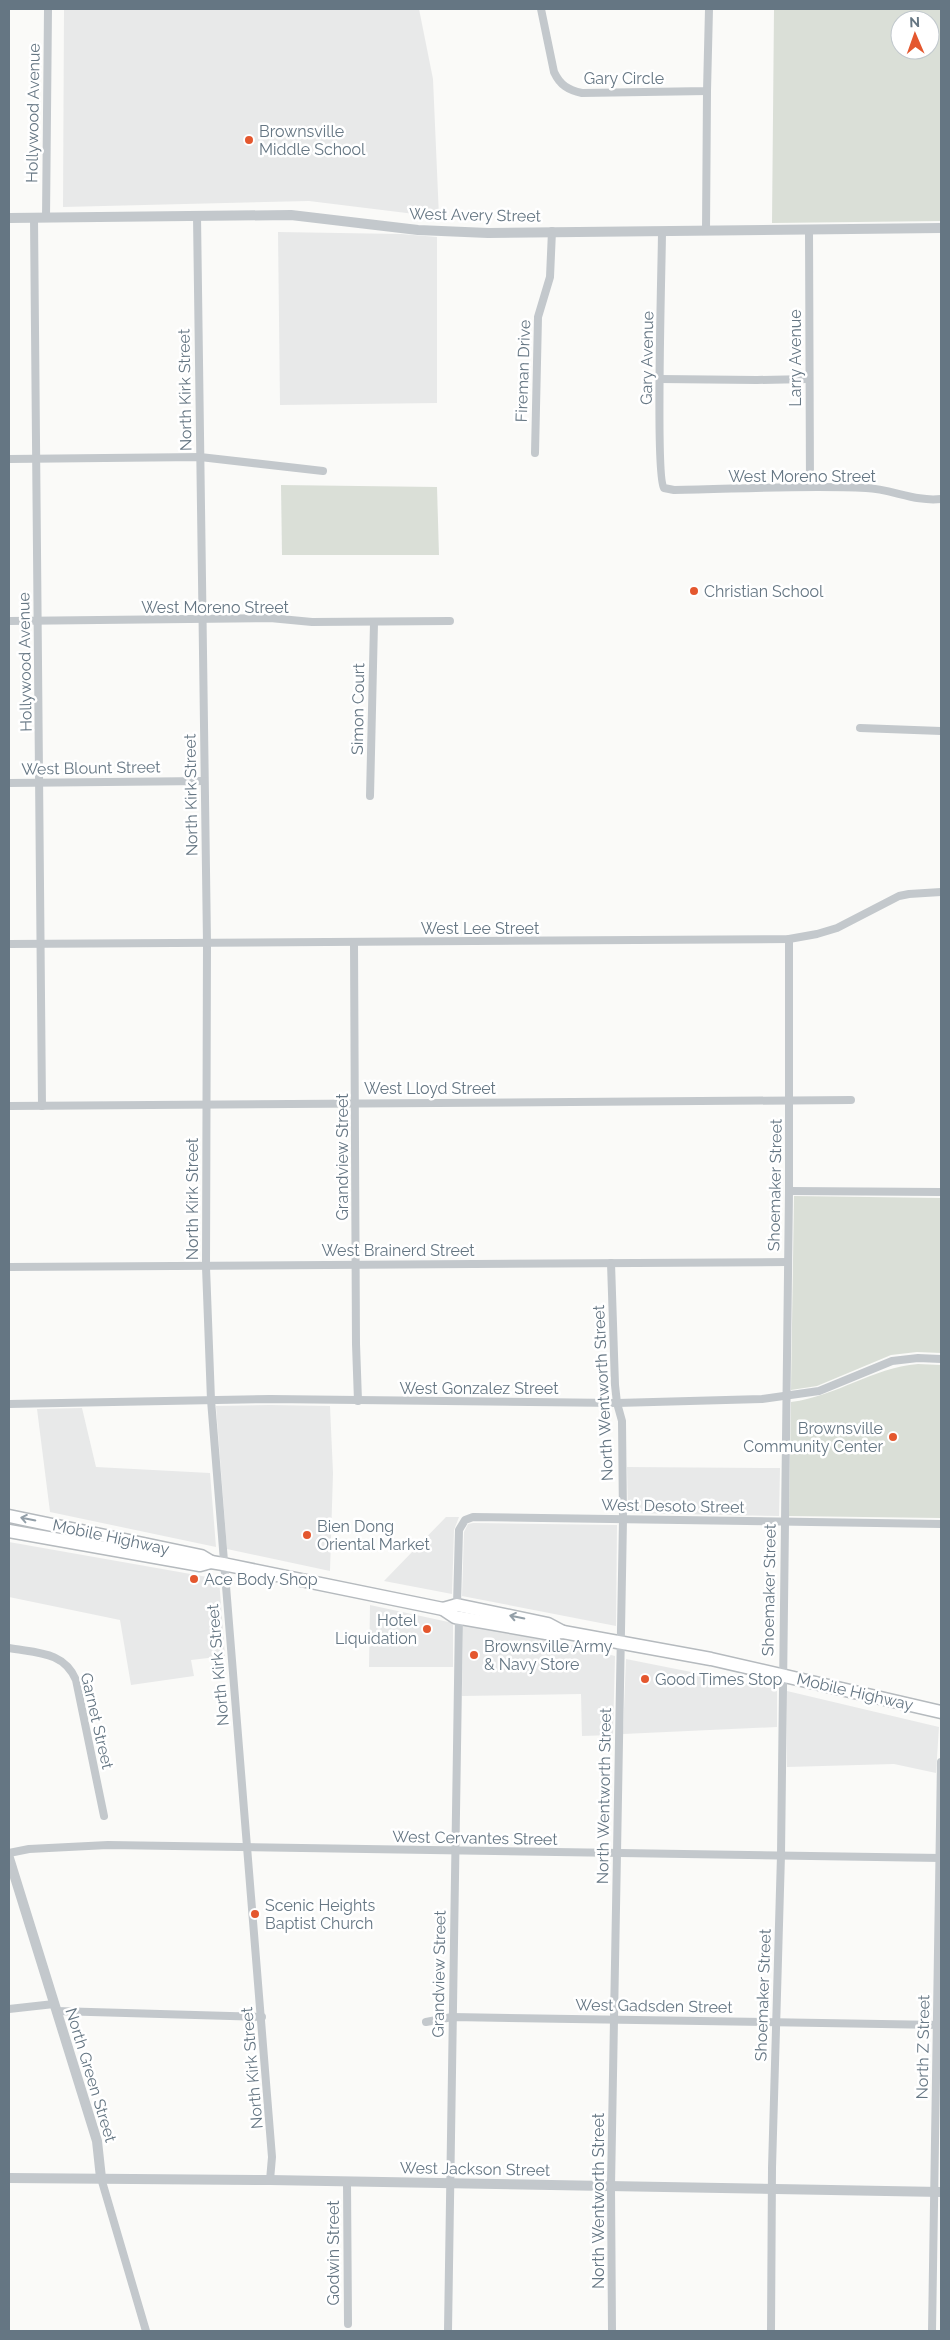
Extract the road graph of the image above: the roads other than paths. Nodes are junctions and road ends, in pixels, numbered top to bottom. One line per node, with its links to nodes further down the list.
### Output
1 (48, 9): 8 (street, Hollywood Avenue)
2 (542, 9): 4 (street, Gary Circle)
3 (709, 9): 4 (street)
4 (708, 90): 11 (street)
5 (197, 216): 8 (street, West Avery Street); 12 (street, West Avery Street); 17 (street, North Kirk Street)
6 (9, 218): 7 (street, West Avery Street)
7 (34, 218): 8 (street, West Avery Street); 19 (street, Hollywood Avenue)
8 (46, 218)
9 (941, 228): 10 (street, West Avery Street)
10 (810, 229): 11 (street, West Avery Street); 15 (street, Larry Avenue)
11 (706, 230): 13 (street, West Avery Street)
12 (552, 231): 13 (street, West Avery Street); 16 (street, Fireman Drive)
13 (662, 231): 14 (street, Gary Avenue)
14 (660, 379): 15 (street); 21 (street, Gary Avenue)
15 (808, 379): 22 (street, Larry Avenue)
16 (534, 452)
17 (200, 457): 19 (street); 20 (street); 24 (street, North Kirk Street)
18 (9, 459): 19 (street)
19 (36, 459): 26 (street, Hollywood Avenue)
20 (323, 471)
21 (662, 486): 22 (street, West Moreno Street)
22 (810, 487): 23 (street, West Moreno Street)
23 (941, 499)
24 (201, 620): 26 (street, West Moreno Street); 28 (street, West Moreno Street); 31 (street, North Kirk Street)
25 (9, 621): 26 (street, West Moreno Street)
26 (38, 621): 33 (street, Hollywood Avenue)
27 (450, 621): 28 (street, West Moreno Street)
28 (374, 623): 34 (street, Simon Court)
29 (860, 728): 30 (street)
30 (941, 731)
31 (204, 781): 33 (street, West Blount Street); 38 (street, North Kirk Street)
32 (9, 783): 33 (street, West Blount Street)
33 (40, 783): 40 (street, Hollywood Avenue)
34 (370, 796)
35 (941, 892): 36 (street, West Lee Street)
36 (789, 939): 37 (street, West Lee Street); 42 (street, Shoemaker Street)
37 (354, 942): 38 (street, West Lee Street); 43 (street, Grandview Street)
38 (207, 943): 40 (street, West Lee Street); 44 (street, North Kirk Street)
39 (9, 944): 40 (street, West Lee Street)
40 (40, 944): 46 (street, Hollywood Avenue)
41 (850, 1100): 42 (street, West Lloyd Street)
42 (790, 1101): 43 (street, West Lloyd Street); 47 (street, Shoemaker Street)
43 (355, 1102): 44 (street, West Lloyd Street); 51 (street, Grandview Street)
44 (205, 1104): 46 (street, West Lloyd Street); 53 (street, North Kirk Street)
45 (9, 1106): 46 (street, West Lloyd Street)
46 (42, 1106)
47 (789, 1190): 48 (street); 49 (street, Shoemaker Street)
48 (941, 1192)
49 (788, 1262): 50 (street, West Brainerd Street); 55 (street, Shoemaker Street)
50 (611, 1263): 51 (street, West Brainerd Street); 59 (street, North Wentworth Street)
51 (356, 1264): 53 (street, West Brainerd Street); 57 (street, Grandview Street)
52 (9, 1267): 53 (street, West Brainerd Street)
53 (206, 1267): 56 (street, North Kirk Street)
54 (941, 1359): 55 (street, West Gonzalez Street)
55 (786, 1396): 59 (street, West Gonzalez Street); 62 (street, Shoemaker Street)
56 (211, 1400): 57 (street, West Gonzalez Street); 58 (street, West Gonzalez Street); 65 (street, North Kirk Street)
57 (358, 1401): 59 (street, West Gonzalez Street)
58 (9, 1404)
59 (617, 1404): 61 (street, North Wentworth Street)
60 (9, 1516): 65 (main road, Mobile Highway, one-way to 60)
61 (622, 1519): 62 (street, West Desoto Street); 66 (street, West Desoto Street); 70 (street, North Wentworth Street)
62 (784, 1522): 63 (street, West Desoto Street); 72 (street, Shoemaker Street)
63 (941, 1524)
64 (9, 1531): 65 (main road, Mobile Highway)
65 (217, 1563): 67 (main road, Mobile Highway); 76 (street, North Kirk Street)
66 (457, 1605): 67 (main road, Mobile Highway); 69 (main road, Mobile Highway, one-way to 66)
67 (443, 1609): 68 (main road, Mobile Highway)
68 (459, 1618): 69 (main road, Mobile Highway); 77 (street, Grandview Street)
69 (563, 1632): 70 (main road, Mobile Highway)
70 (621, 1642): 72 (main road, Mobile Highway); 79 (street, North Wentworth Street)
71 (9, 1648): 75 (street, Garnet Street)
72 (782, 1674): 73 (main road, Mobile Highway); 80 (street, Shoemaker Street)
73 (941, 1712)
74 (941, 1762): 82 (street, North Z Street)
75 (104, 1816)
76 (246, 1848): 77 (street, West Cervantes Street); 78 (street, West Cervantes Street); 85 (street, North Kirk Street)
77 (454, 1851): 79 (street, West Cervantes Street); 86 (street, Grandview Street)
78 (9, 1852)
79 (616, 1853): 80 (street, West Cervantes Street); 87 (street, North Wentworth Street)
80 (781, 1855): 82 (street, West Cervantes Street); 89 (street, Shoemaker Street)
81 (9, 1858): 83 (street, North Green Street)
82 (940, 1858): 90 (street, North Z Street)
83 (55, 2008): 84 (street); 85 (street); 92 (street, North Green Street)
84 (9, 2009)
85 (262, 2017): 93 (street, North Kirk Street)
86 (452, 2017): 87 (street, West Gadsden Street); 88 (street, West Gadsden Street); 95 (street, Grandview Street)
87 (614, 2020): 89 (street, West Gadsden Street); 96 (street, North Wentworth Street)
88 (426, 2022)
89 (776, 2022): 90 (street, West Gadsden Street); 97 (street, Shoemaker Street)
90 (940, 2025): 98 (street, North Z Street)
91 (9, 2178): 92 (street, West Jackson Street)
92 (101, 2178): 93 (street, West Jackson Street); 100 (street, North Green Street)
93 (270, 2180): 94 (street, West Jackson Street)
94 (347, 2182): 95 (street, West Jackson Street); 99 (street, Godwin Street)
95 (449, 2184): 96 (street, West Jackson Street); 101 (street, Grandview Street)
96 (611, 2186): 97 (street, West Jackson Street); 102 (street, North Wentworth Street)
97 (772, 2189): 98 (street, West Jackson Street); 103 (street, Shoemaker Street)
98 (938, 2192): 104 (street, North Z Street)
99 (348, 2324)
100 (146, 2331)
101 (448, 2331)
102 (612, 2331)
103 (771, 2331)
104 (932, 2331)

